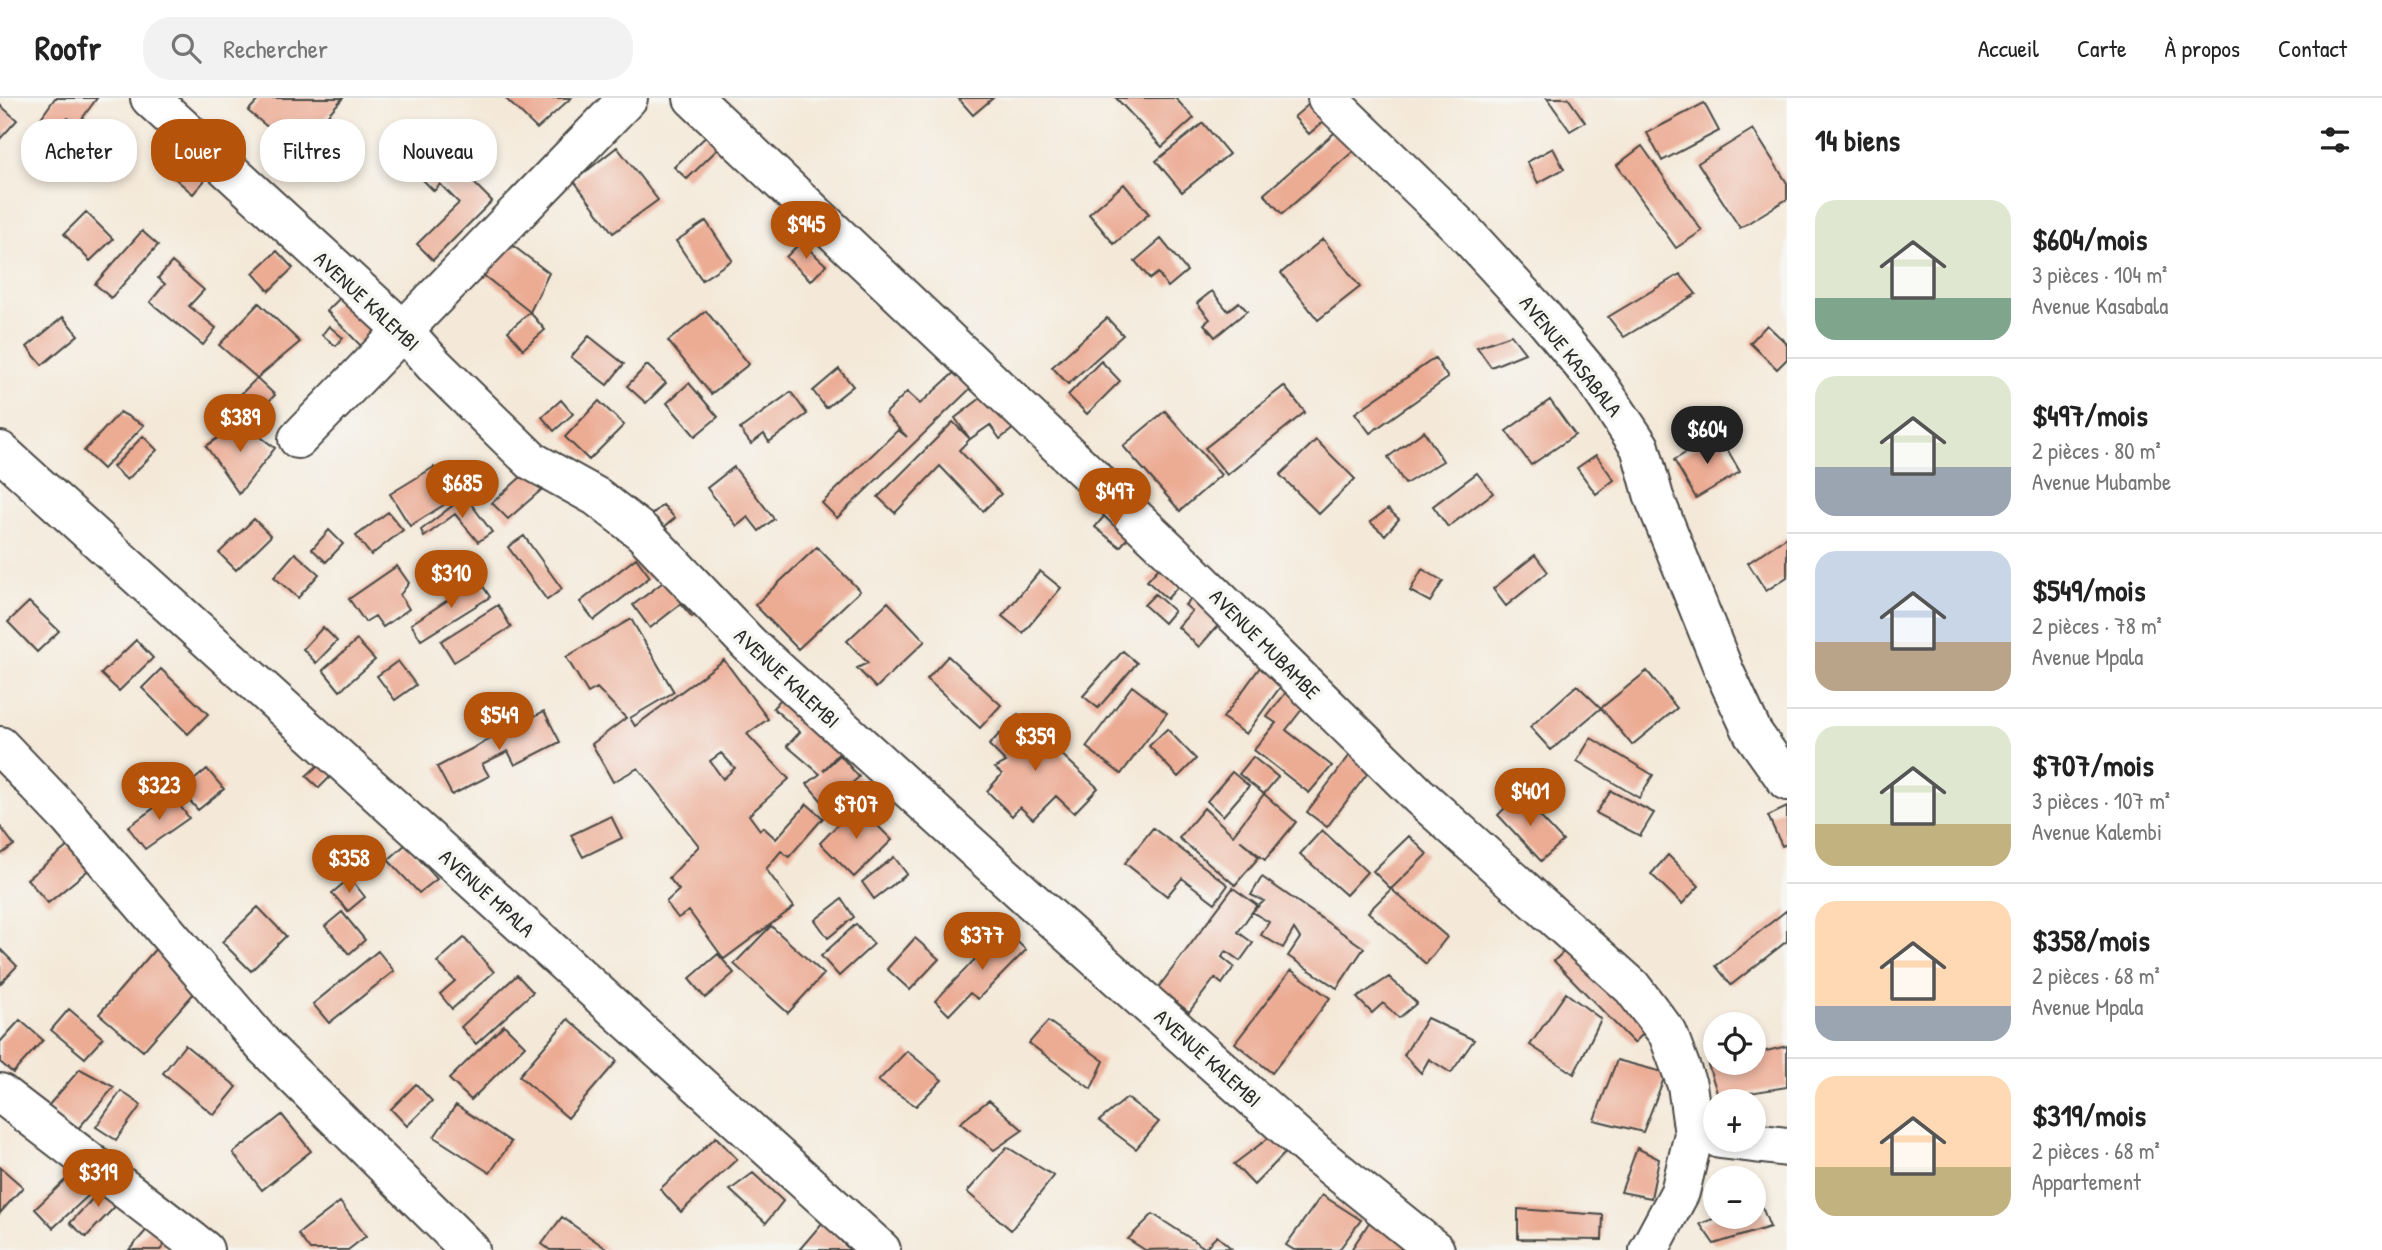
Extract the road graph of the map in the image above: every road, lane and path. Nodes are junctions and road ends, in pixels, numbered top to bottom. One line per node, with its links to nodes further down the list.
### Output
1 (150, 98): 5 (street, AVENUE KALEMBI)
2 (628, 98): 5 (street)
3 (693, 98): 11 (street, AVENUE MUBAMBE)
4 (1327, 98): 9 (street, AVENUE KASABALA)
5 (403, 330): 6 (street); 18 (street, AVENUE KALEMBI)
6 (298, 439)
7 (0, 452): 17 (street, AVENUE MPALA)
8 (0, 746): 16 (street)
9 (1787, 781)
10 (0, 1093): 15 (street)
11 (1703, 1120)
12 (1766, 1144): 13 (street)
13 (1787, 1147)
14 (1703, 1150): 19 (street, AVENUE MUBAMBE)
15 (204, 1250)
16 (470, 1250)
17 (881, 1250)
18 (1435, 1250)
19 (1648, 1250)

